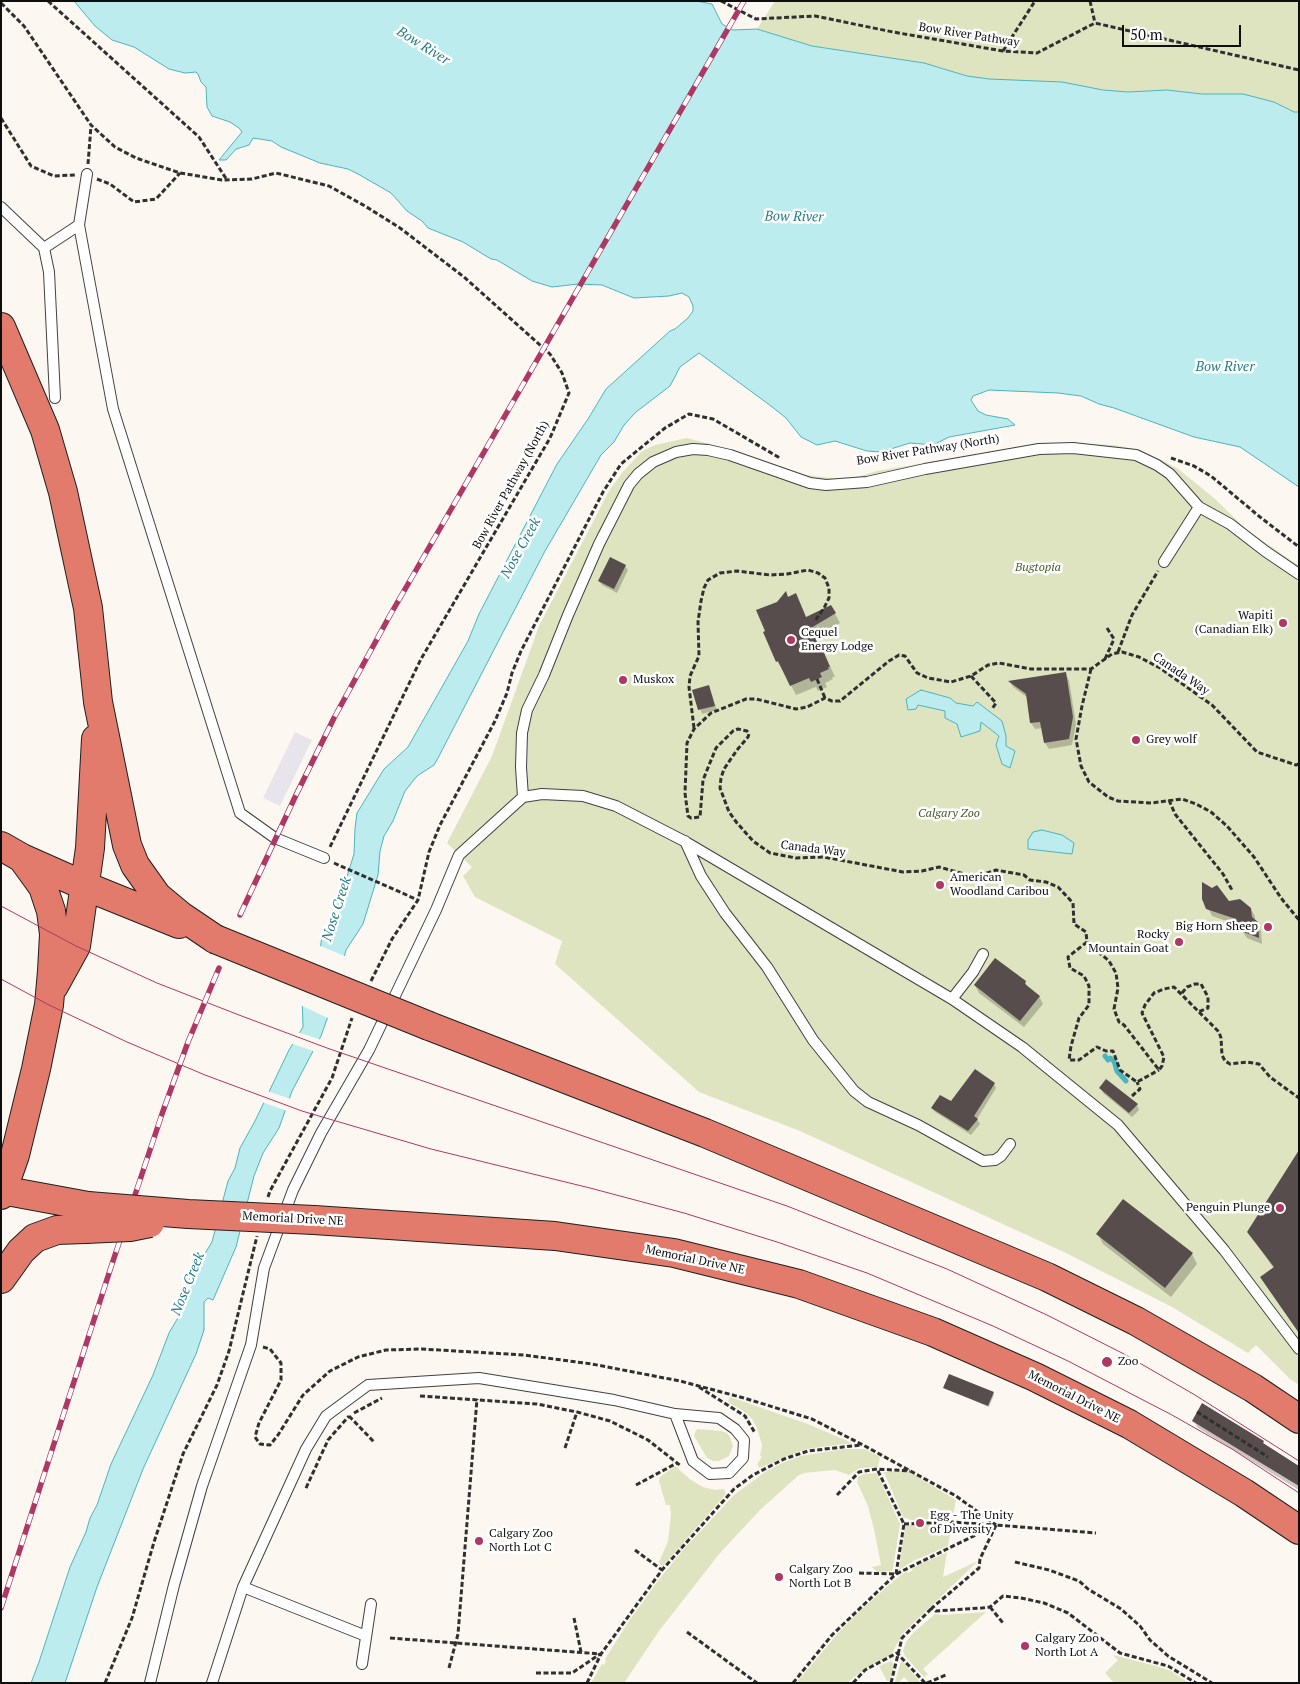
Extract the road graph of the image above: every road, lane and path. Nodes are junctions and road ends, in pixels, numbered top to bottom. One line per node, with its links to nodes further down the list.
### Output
1 (48, 1): 13 (path)
2 (722, 1): 7 (path, Bow River Pathway)
3 (1035, 1): 7 (path)
4 (1090, 1): 6 (path)
5 (1, 3): 10 (path, Bow River Pathway (North))
6 (1095, 23): 7 (path, Bow River Pathway); 8 (path)
7 (1003, 51)
8 (1299, 70)
9 (1, 118): 12 (path)
10 (91, 125): 11 (path, Bow River Pathway (North)); 12 (path)
11 (180, 172): 12 (path); 13 (path, Bow River Pathway (North))
12 (87, 174): 15 (lane)
13 (227, 180): 41 (path, Bow River Pathway (North))
14 (1, 207): 16 (lane)
15 (79, 225): 16 (lane); 41 (lane)
16 (44, 248): 18 (lane)
17 (1, 327): 33 (highway)
18 (54, 398)
19 (1169, 458): 22 (path)
20 (786, 460): 41 (path)
21 (1199, 507): 23 (lane); 24 (lane); 37 (lane)
22 (1299, 547)
23 (1164, 562): 27 (path)
24 (1299, 574)
25 (815, 621): 35 (path)
26 (1107, 628): 28 (path)
27 (1118, 653): 28 (path); 36 (path, Canada Way)
28 (1105, 659): 29 (path)
29 (1091, 669): 30 (path); 38 (path)
30 (971, 676): 32 (path); 34 (path)
31 (817, 679): 32 (path)
32 (825, 698): 35 (path)
33 (98, 702): 42 (highway); 45 (highway)
34 (992, 709)
35 (694, 728): 46 (path, Canada Way)
36 (1299, 764)
37 (523, 797): 39 (lane); 110 (lane)
38 (1169, 800): 43 (path); 44 (path)
39 (684, 840): 50 (lane); 57 (lane)
40 (11, 852): 42 (highway); 48 (highway)
41 (324, 858)
42 (85, 886): 45 (highway); 48 (highway)
43 (1232, 890)
44 (1299, 920)
45 (215, 939): 69 (highway, bridge)
46 (1088, 942): 52 (path, Canada Way); 53 (path)
47 (983, 954): 50 (lane)
48 (50, 992): 56 (highway)
49 (1182, 993): 51 (path); 51 (path); 52 (path)
50 (952, 1000): 61 (lane)
51 (1198, 1012): 55 (path)
52 (1158, 1070): 53 (path)
53 (1137, 1082): 54 (path)
54 (1132, 1096)
55 (1299, 1098)
56 (12, 1131): 58 (highway)
57 (1010, 1144)
58 (2, 1192): 59 (highway)
59 (87, 1218): 60 (highway); 86 (highway, Memorial Drive NE, bridge)
60 (1, 1278)
61 (1299, 1349)
62 (419, 1396): 64 (path)
63 (386, 1398): 68 (path)
64 (477, 1399): 65 (path); 102 (path)
65 (577, 1412): 72 (path); 74 (path)
66 (1197, 1412): 73 (path)
67 (675, 1414): 67 (lane); 93 (lane)
68 (350, 1416): 70 (path); 80 (path)
69 (1299, 1420)
70 (375, 1443)
71 (862, 1444): 81 (path)
72 (565, 1448)
73 (1268, 1457)
74 (677, 1463): 75 (path); 78 (path)
75 (683, 1468)
76 (877, 1469): 77 (path); 82 (path); 84 (path)
77 (911, 1471)
78 (636, 1485)
79 (728, 1487): 81 (path)
80 (306, 1488)
81 (734, 1489): 90 (path)
82 (837, 1495)
83 (956, 1496): 85 (path)
84 (904, 1524): 85 (path); 92 (path)
85 (996, 1525): 87 (path); 92 (path); 96 (path)
86 (1296, 1529)
87 (1096, 1533)
88 (634, 1550): 90 (path)
89 (1015, 1562): 119 (path)
90 (662, 1570): 105 (path)
91 (859, 1573): 92 (path)
92 (896, 1574): 114 (path)
93 (243, 1588): 100 (lane); 111 (lane)
94 (371, 1604): 100 (lane)
95 (990, 1607): 96 (path); 98 (path); 118 (path)
96 (932, 1608): 104 (path)
97 (574, 1618): 103 (path)
98 (1003, 1623)
99 (687, 1632): 113 (path)
100 (366, 1636): 106 (lane)
101 (390, 1638): 102 (path)
102 (454, 1644): 103 (path); 107 (path)
103 (581, 1652): 105 (path)
104 (897, 1653): 115 (path); 116 (path); 117 (path)
105 (601, 1654): 108 (path); 112 (path)
106 (362, 1664)
107 (449, 1668)
108 (536, 1673)
109 (946, 1675): 117 (path)
110 (150, 1683)
111 (212, 1683)
112 (587, 1683)
113 (757, 1683)
114 (793, 1683)
115 (853, 1683)
116 (891, 1683)
117 (926, 1683)
118 (1196, 1683)
119 (1212, 1683)

